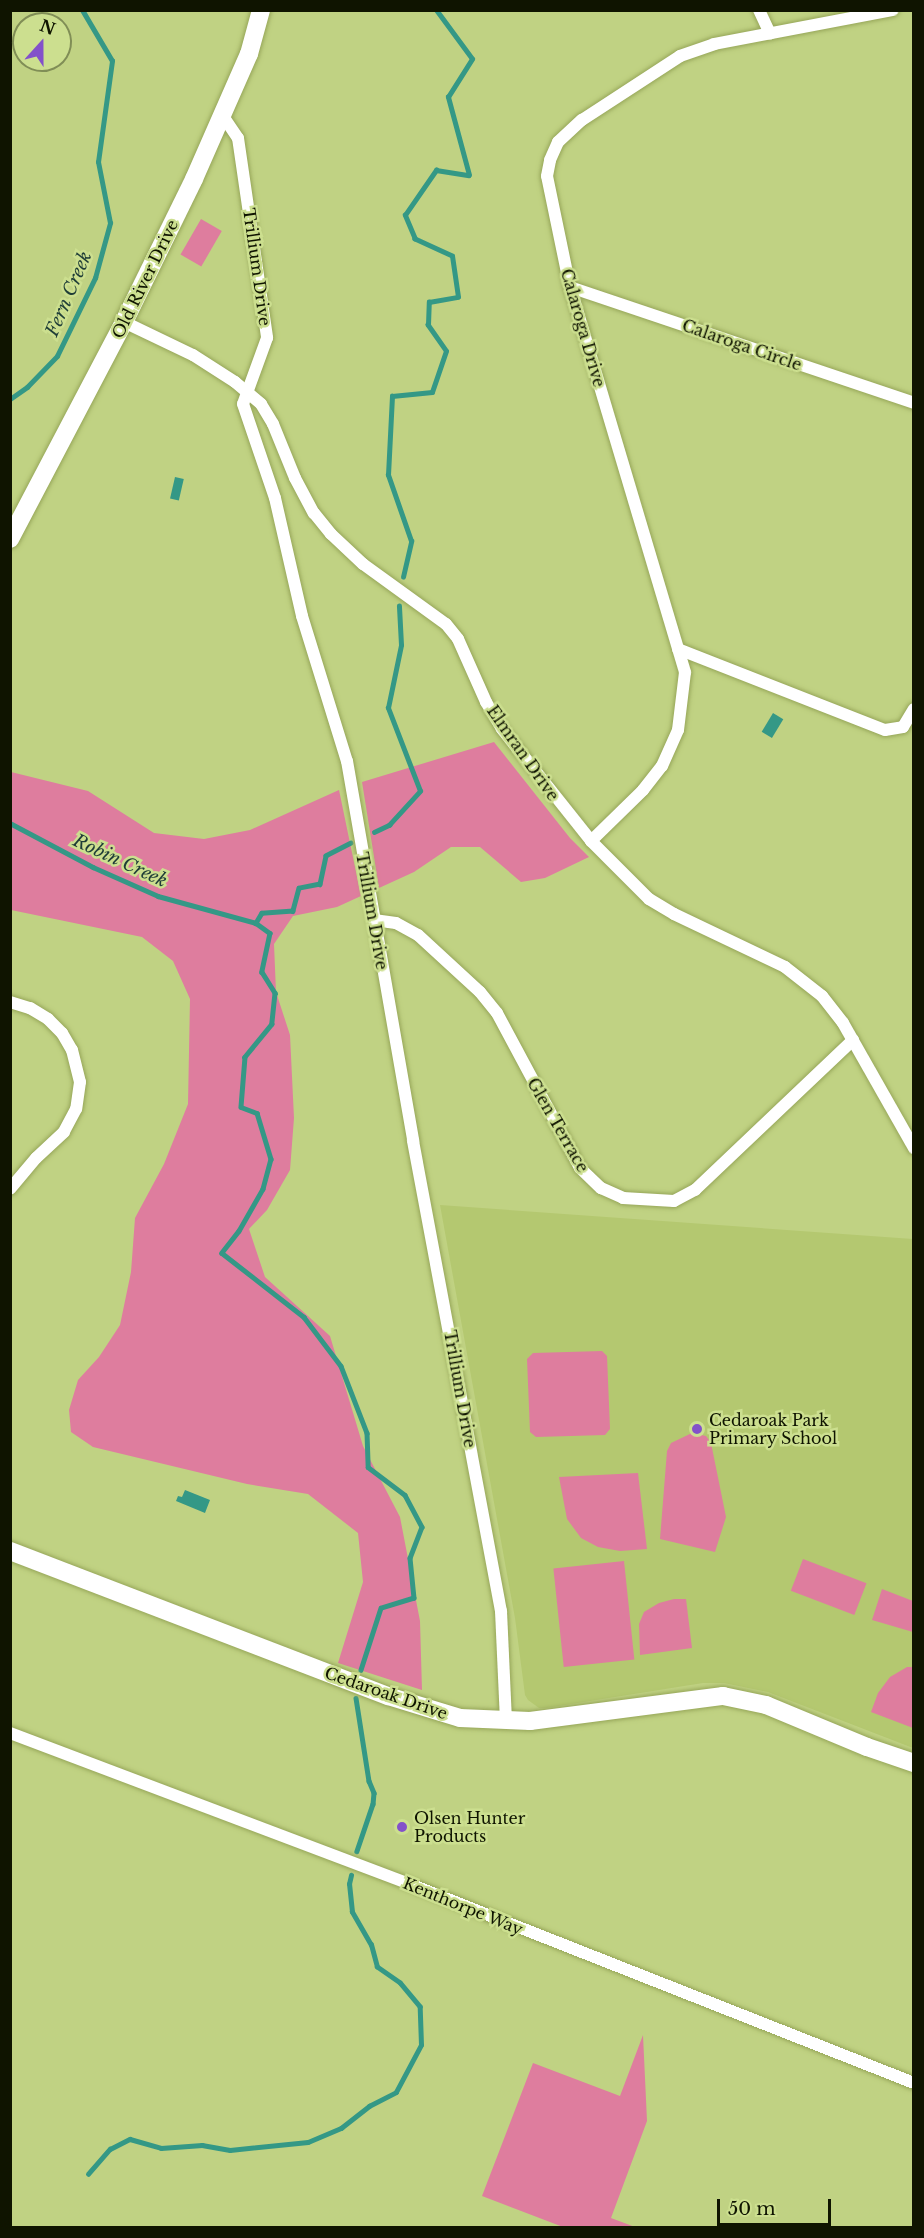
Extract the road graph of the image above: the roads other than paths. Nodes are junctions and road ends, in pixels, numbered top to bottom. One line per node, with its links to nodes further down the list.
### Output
1 (261, 10): 5 (street, Old River Drive)
2 (759, 10): 4 (street)
3 (893, 10): 4 (street, Calaroga Drive)
4 (770, 34): 6 (street, Calaroga Drive)
5 (223, 116): 7 (street, Old River Drive); 8 (street, Trillium Drive)
6 (570, 287): 9 (street, Calaroga Circle); 11 (street, Calaroga Drive)
7 (124, 322): 8 (street, Elmran Drive); 10 (street, Old River Drive)
8 (249, 391): 13 (street, Elmran Drive); 14 (street, Trillium Drive)
9 (914, 403)
10 (10, 539)
11 (678, 649): 12 (street); 13 (street, Calaroga Drive)
12 (914, 709)
13 (591, 842): 16 (street, Elmran Drive)
14 (374, 920): 16 (street, Glen Terrace); 20 (street, Trillium Drive)
15 (10, 1002): 18 (street)
16 (853, 1040): 17 (street, Elmran Drive)
17 (914, 1148)
18 (10, 1189)
19 (10, 1551): 20 (street, Cedaroak Drive)
20 (506, 1722): 22 (street, Cedaroak Drive)
21 (10, 1732): 23 (street, Kenthorpe Way)
22 (914, 1762)
23 (914, 2083)

